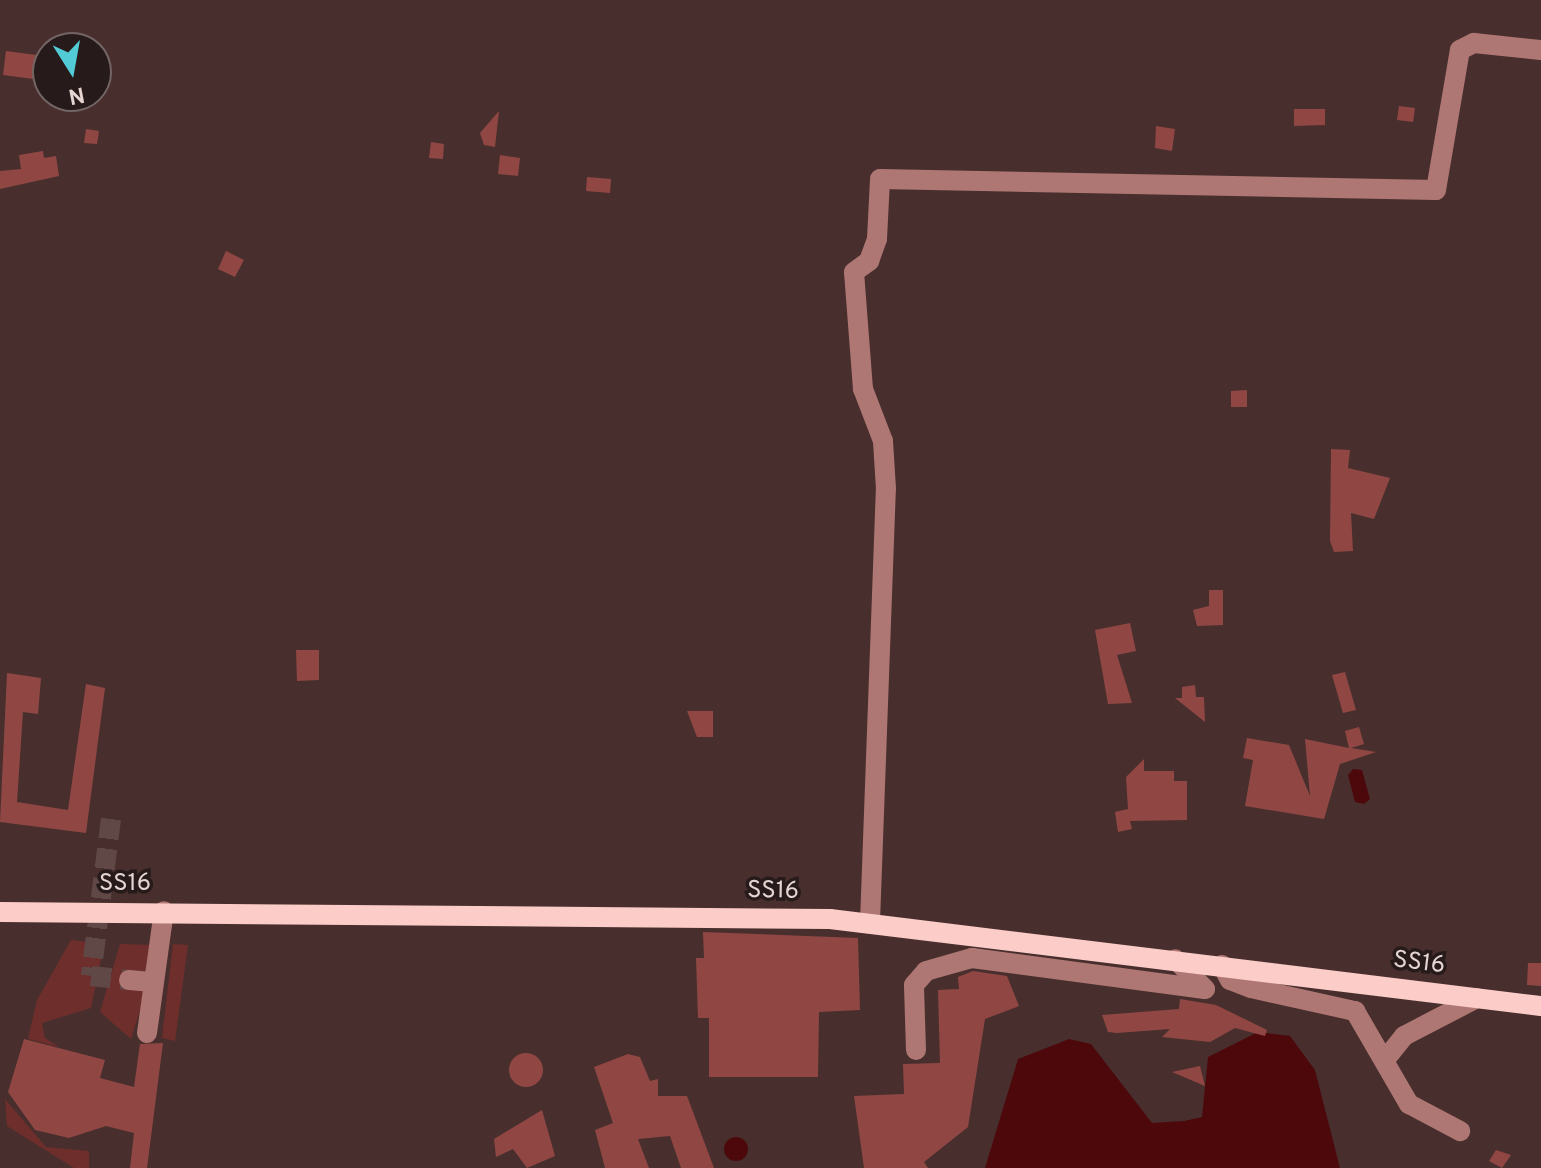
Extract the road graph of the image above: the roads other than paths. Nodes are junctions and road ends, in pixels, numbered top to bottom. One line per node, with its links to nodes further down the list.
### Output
1 (1541, 50): 4 (street)
2 (164, 911): 3 (main road, SS16); 4 (main road, SS16); 8 (street)
3 (0, 912)
4 (870, 922): 5 (main road, SS16)
5 (1175, 959): 6 (main road, SS16); 12 (street)
6 (1222, 965): 9 (main road, SS16); 13 (street)
7 (129, 980): 8 (street)
8 (153, 982): 11 (street)
9 (1477, 998): 10 (main road, SS16); 13 (street)
10 (1540, 1006)
11 (147, 1033)
12 (916, 1050)
13 (1388, 1056): 14 (street)
14 (1460, 1131)

